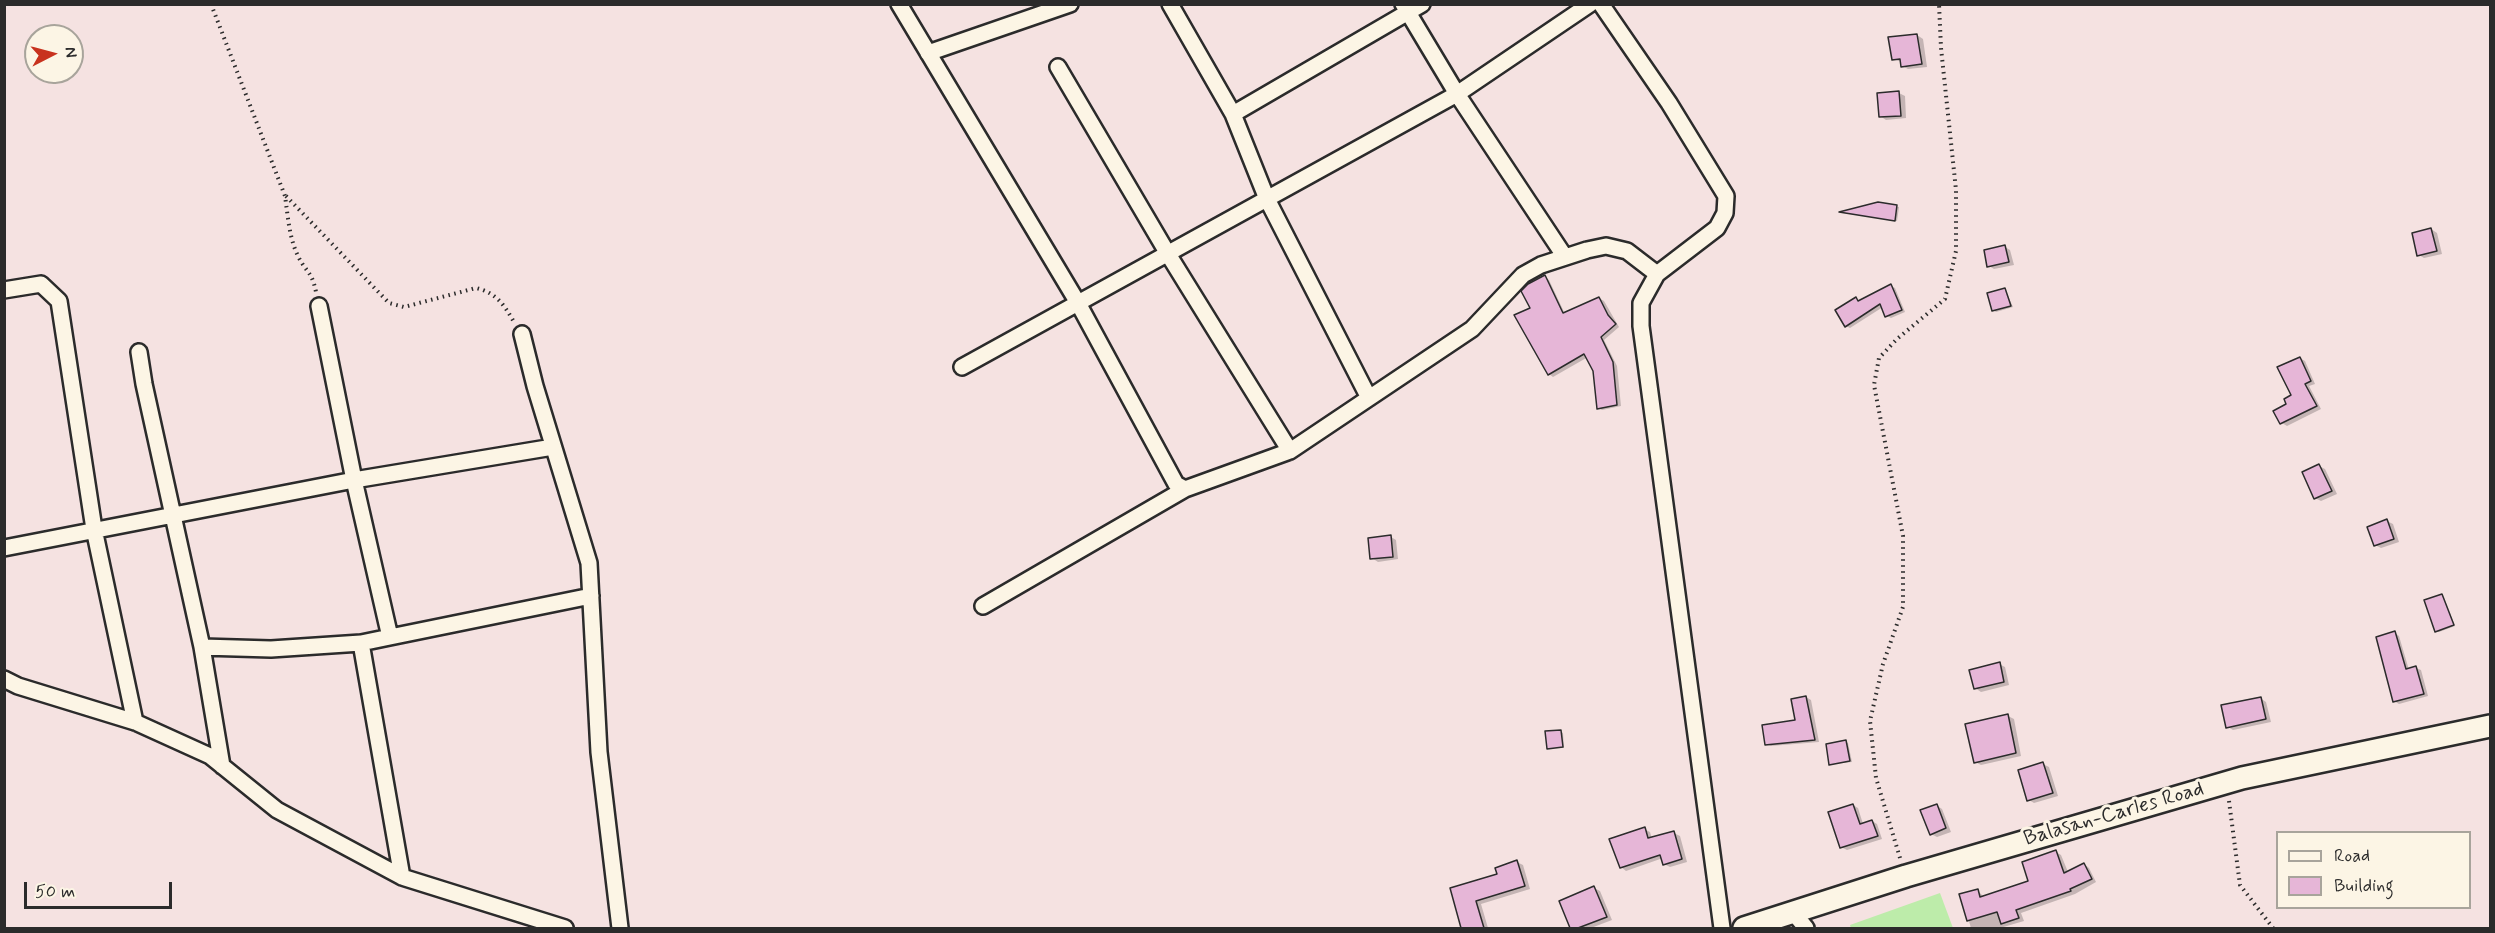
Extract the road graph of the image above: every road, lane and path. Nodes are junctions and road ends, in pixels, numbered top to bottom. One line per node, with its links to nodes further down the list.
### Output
1 (211, 4): 14 (path)
2 (899, 4): 10 (street)
3 (1070, 4): 10 (street)
4 (1170, 4): 13 (street)
5 (1422, 4): 9 (street)
6 (1590, 4): 12 (street)
7 (1601, 4): 18 (street)
8 (1939, 4): 43 (path)
9 (1406, 9): 12 (street); 13 (street)
10 (928, 53): 20 (street)
11 (1058, 67): 16 (street)
12 (1457, 94): 15 (street); 17 (street)
13 (1233, 114): 15 (street)
14 (285, 196): 21 (path); 22 (path)
15 (1267, 200): 16 (street); 25 (street)
16 (1168, 254): 20 (street); 27 (street)
17 (1565, 257): 18 (street); 25 (street)
18 (1657, 274): 48 (street)
19 (4, 290): 31 (street)
20 (1078, 303): 24 (street); 29 (street)
21 (319, 306): 28 (street)
22 (522, 334): 26 (street)
23 (139, 352): 30 (street)
24 (962, 367)
25 (1369, 398): 27 (street)
26 (553, 447): 28 (street); 33 (street)
27 (1290, 451): 29 (street)
28 (354, 480): 30 (street); 35 (street)
29 (1185, 489): 34 (street)
30 (174, 514): 31 (street); 37 (street)
31 (94, 529): 32 (street); 39 (street)
32 (4, 548)
33 (591, 596): 35 (street); 47 (street)
34 (983, 606)
35 (390, 637): 36 (street)
36 (361, 643): 37 (street); 44 (street)
37 (202, 647): 41 (street)
38 (4, 680): 39 (street)
39 (135, 722): 41 (street)
40 (2490, 726): 42 (main road, Balasan-Carles Road)
41 (222, 766): 44 (street)
42 (2226, 782): 43 (main road, Balasan-Carles Road); 51 (path)
43 (1905, 876): 45 (main road, Balasan-Carles Road)
44 (402, 877): 46 (street)
45 (1792, 911): 49 (main road, Balasan-Carles Road); 50 (street)
46 (565, 928)
47 (620, 928)
48 (1722, 928)
49 (1744, 928)
50 (1806, 928)
51 (2273, 928)

